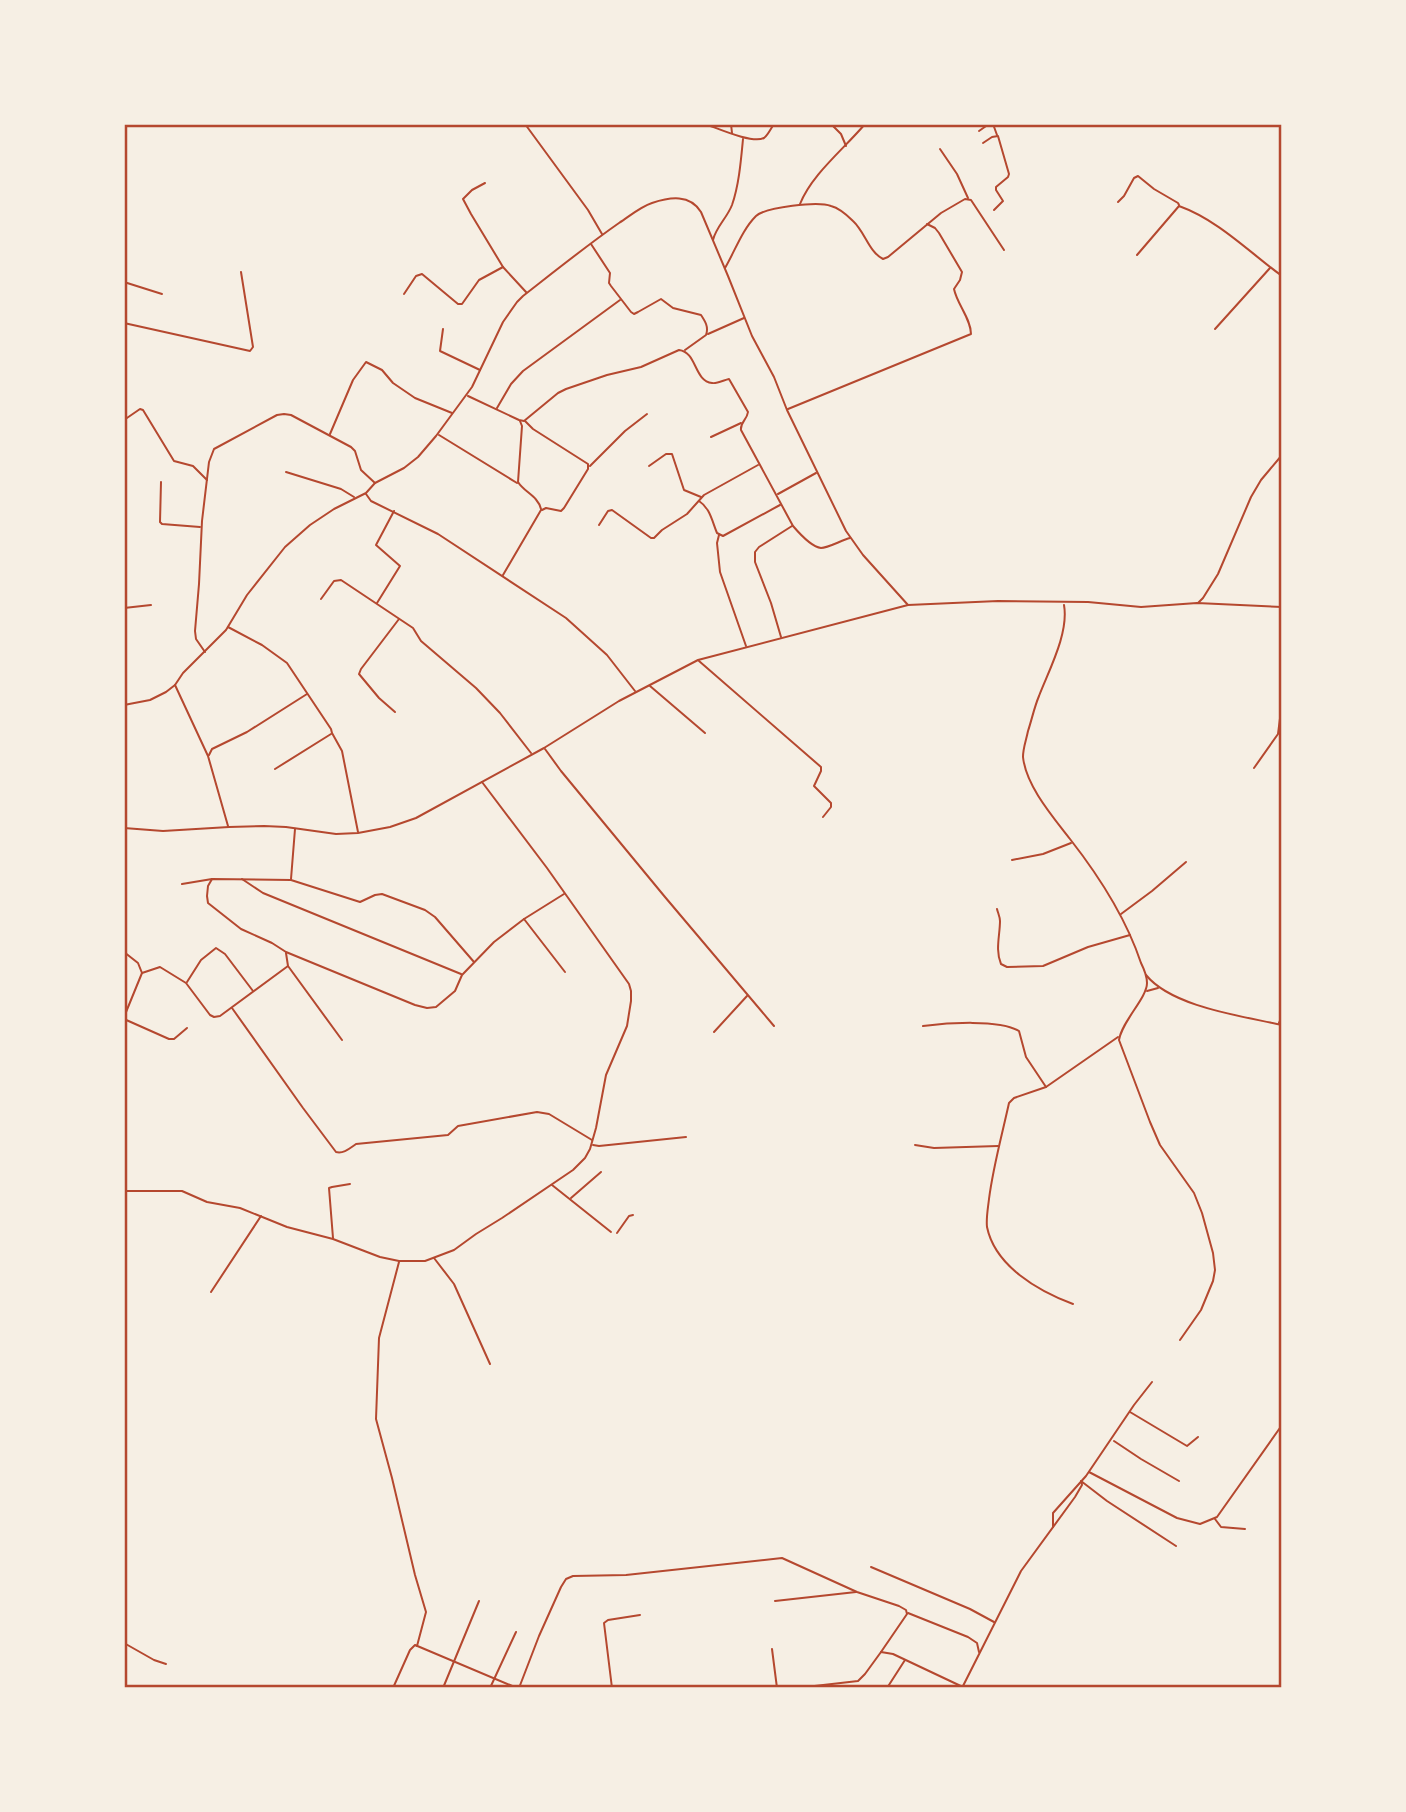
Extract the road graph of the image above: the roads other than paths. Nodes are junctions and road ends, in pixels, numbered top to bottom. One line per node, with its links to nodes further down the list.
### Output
1 (525, 124): 22 (street)
2 (705, 124): 9 (street)
3 (731, 124): 9 (street)
4 (774, 124): 11 (street)
5 (831, 124): 13 (street)
6 (865, 124): 13 (street)
7 (991, 124): 8 (street); 10 (street)
8 (979, 131)
9 (733, 134): 11 (street)
10 (998, 136): 12 (street); 20 (street)
11 (743, 139): 23 (street)
12 (984, 143)
13 (846, 147): 18 (street)
14 (940, 149): 16 (street)
15 (485, 183): 27 (street)
16 (968, 199): 21 (street); 25 (street)
17 (1118, 202): 19 (street)
18 (800, 206): 21 (street); 29 (street)
19 (1179, 206): 26 (street); 28 (street)
20 (994, 210)
21 (927, 224): 46 (street)
22 (603, 234): 23 (street); 24 (street)
23 (713, 240): 29 (street)
24 (590, 244): 33 (street); 36 (street)
25 (1004, 250)
26 (1138, 255)
27 (503, 267): 33 (street); 35 (street)
28 (1271, 267): 31 (street); 40 (street)
29 (725, 269): 37 (street)
30 (241, 272): 38 (street)
31 (1282, 276)
32 (124, 282): 34 (street)
33 (527, 293): 43 (street)
34 (162, 294)
35 (404, 294)
36 (620, 300): 41 (street); 45 (street)
37 (745, 318): 41 (street); 46 (street)
38 (124, 323)
39 (443, 329): 43 (street)
40 (1215, 329)
41 (706, 335): 42 (street)
42 (684, 351): 50 (street); 51 (street)
43 (481, 371): 44 (street)
44 (467, 395): 45 (street); 47 (street)
45 (497, 409): 50 (street)
46 (787, 410): 62 (street)
47 (453, 414): 54 (street); 55 (street)
48 (647, 414): 60 (street)
49 (125, 419): 63 (street)
50 (522, 421): 52 (street); 53 (street)
51 (742, 422): 56 (street); 58 (street)
52 (527, 425): 53 (street); 60 (street)
53 (522, 426): 66 (street)
54 (330, 434): 63 (street); 65 (street)
55 (438, 434): 65 (street); 66 (street)
56 (711, 437)
57 (1282, 455): 85 (street)
58 (759, 464): 68 (street); 70 (street)
59 (649, 466): 70 (street)
60 (589, 467): 74 (street)
61 (286, 472): 69 (street)
62 (817, 473): 68 (street); 81 (street)
63 (207, 480): 79 (street)
64 (161, 482): 79 (street)
65 (375, 483): 67 (street)
66 (518, 484): 72 (street)
67 (366, 493): 69 (street); 76 (street)
68 (776, 494): 73 (street)
69 (355, 498): 92 (street)
70 (702, 498): 71 (street)
71 (699, 501): 77 (street); 80 (street)
72 (539, 502): 74 (street); 75 (street)
73 (781, 505): 78 (street); 80 (street)
74 (548, 508): 75 (street)
75 (542, 510): 82 (street)
76 (394, 511): 82 (street); 86 (street)
77 (600, 525)
78 (793, 526): 81 (street); 93 (street)
79 (201, 527): 95 (street)
80 (719, 535): 94 (street)
81 (850, 538): 88 (street)
82 (502, 575): 99 (street)
83 (321, 599): 86 (street)
84 (1063, 603): 85 (street); 88 (street); 119 (street)
85 (1197, 603): 89 (street)
86 (377, 604): 91 (street)
87 (151, 605): 90 (street)
88 (908, 605): 93 (street)
89 (1282, 607)
90 (124, 608)
91 (399, 619): 103 (street); 109 (street)
92 (228, 627): 95 (street); 100 (street)
93 (781, 638): 94 (street)
94 (746, 647): 96 (street)
95 (205, 653): 97 (street)
96 (698, 660): 98 (street); 114 (street)
97 (175, 685): 102 (street); 107 (street)
98 (650, 686): 99 (street); 105 (street)
99 (636, 693): 106 (street)
100 (307, 694): 104 (street); 108 (street)
101 (1282, 703): 111 (street)
102 (124, 705)
103 (395, 712)
104 (332, 733): 112 (street); 118 (street)
105 (705, 733)
106 (544, 748): 109 (street); 143 (street)
107 (205, 749): 108 (street); 110 (street)
108 (212, 749): 110 (street)
109 (531, 754): 113 (street)
110 (208, 756): 115 (street)
111 (1254, 768)
112 (275, 769)
113 (482, 782): 118 (street); 126 (street)
114 (823, 817)
115 (229, 827): 116 (street); 117 (street)
116 (124, 828)
117 (295, 828): 118 (street); 124 (street)
118 (358, 833)
119 (1073, 842): 120 (street); 128 (street)
120 (1012, 860)
121 (1186, 862): 128 (street)
122 (241, 878): 123 (street); 124 (street); 138 (street)
123 (212, 880): 125 (street); 132 (street)
124 (291, 880): 133 (street)
125 (182, 884)
126 (565, 893): 129 (street); 156 (street)
127 (998, 909): 130 (street)
128 (1120, 915): 130 (street)
129 (524, 919): 133 (street); 135 (street)
130 (1131, 935): 137 (street)
131 (124, 952): 136 (street)
132 (286, 953): 134 (street); 138 (street)
133 (475, 963): 138 (street)
134 (288, 966): 142 (street); 153 (street)
135 (565, 972)
136 (142, 973): 139 (street); 146 (street)
137 (1145, 974): 140 (street); 141 (street)
138 (462, 975)
139 (186, 983): 142 (street); 144 (street)
140 (1158, 988): 141 (street); 147 (street)
141 (1146, 991): 152 (street)
142 (253, 992): 144 (street)
143 (748, 995): 148 (street); 151 (street)
144 (232, 1008): 156 (street)
145 (1282, 1016): 147 (street)
146 (124, 1018): 150 (street)
147 (1280, 1024)
148 (775, 1026)
149 (923, 1026): 154 (street)
150 (187, 1028)
151 (714, 1032)
152 (1119, 1036): 154 (street); 173 (street)
153 (342, 1040)
154 (1046, 1087): 158 (street)
155 (686, 1137): 156 (street)
156 (592, 1142): 161 (street)
157 (915, 1145): 158 (street)
158 (999, 1146): 172 (street)
159 (601, 1172): 163 (street)
160 (351, 1184): 168 (street)
161 (551, 1184): 163 (street); 169 (street)
162 (124, 1191): 164 (street)
163 (570, 1199): 166 (street)
164 (261, 1215): 168 (street); 171 (street)
165 (633, 1215): 167 (street)
166 (611, 1232)
167 (617, 1233)
168 (333, 1240): 170 (street)
169 (434, 1258): 170 (street); 174 (street)
170 (399, 1261): 196 (street)
171 (211, 1292)
172 (1073, 1304)
173 (1180, 1340)
174 (490, 1364)
175 (1152, 1382): 176 (street)
176 (1130, 1412): 178 (street); 180 (street)
177 (1282, 1426): 183 (street)
178 (1198, 1437)
179 (1114, 1441): 182 (street)
180 (1089, 1472): 181 (street); 183 (street)
181 (1081, 1481): 184 (street); 184 (street); 186 (street)
182 (1179, 1481)
183 (1215, 1518): 185 (street)
184 (1053, 1528): 193 (street)
185 (1245, 1530)
186 (1176, 1546)
187 (872, 1567): 193 (street)
188 (857, 1592): 190 (street); 191 (street); 209 (street)
189 (480, 1601): 201 (street)
190 (775, 1601)
191 (907, 1612): 198 (street); 199 (street)
192 (640, 1615): 210 (street)
193 (995, 1622): 199 (street)
194 (516, 1632): 203 (street)
195 (124, 1643): 202 (street)
196 (417, 1646): 201 (street); 206 (street)
197 (772, 1649): 211 (street)
198 (881, 1652): 200 (street); 204 (street)
199 (979, 1654): 205 (street)
200 (905, 1660): 205 (street); 213 (street)
201 (454, 1661): 203 (street); 207 (street)
202 (166, 1664)
203 (494, 1678): 208 (street); 209 (street)
204 (831, 1686): 212 (street)
205 (964, 1687)
206 (393, 1688)
207 (443, 1688)
208 (490, 1688)
209 (518, 1688)
210 (612, 1688)
211 (778, 1688)
212 (797, 1688)
213 (887, 1688)

